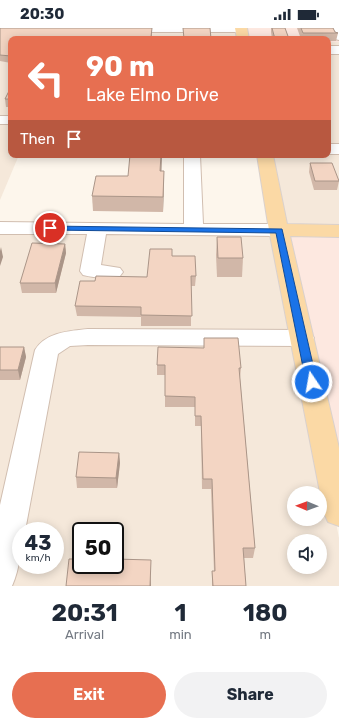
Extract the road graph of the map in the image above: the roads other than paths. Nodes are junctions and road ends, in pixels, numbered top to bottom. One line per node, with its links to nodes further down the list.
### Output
1 (109, 28): 3 (street)
2 (334, 28): 4 (street)
3 (241, 32)
4 (339, 37)
5 (192, 158): 9 (street)
6 (266, 158): 10 (main road)
7 (0, 228): 8 (street)
8 (98, 228): 9 (street); 12 (street)
9 (194, 229): 10 (street)
10 (279, 230): 11 (main road); 13 (main road)
11 (339, 230)
12 (113, 272)
13 (302, 338): 14 (main road); 15 (street)
14 (339, 513)
15 (0, 576)

